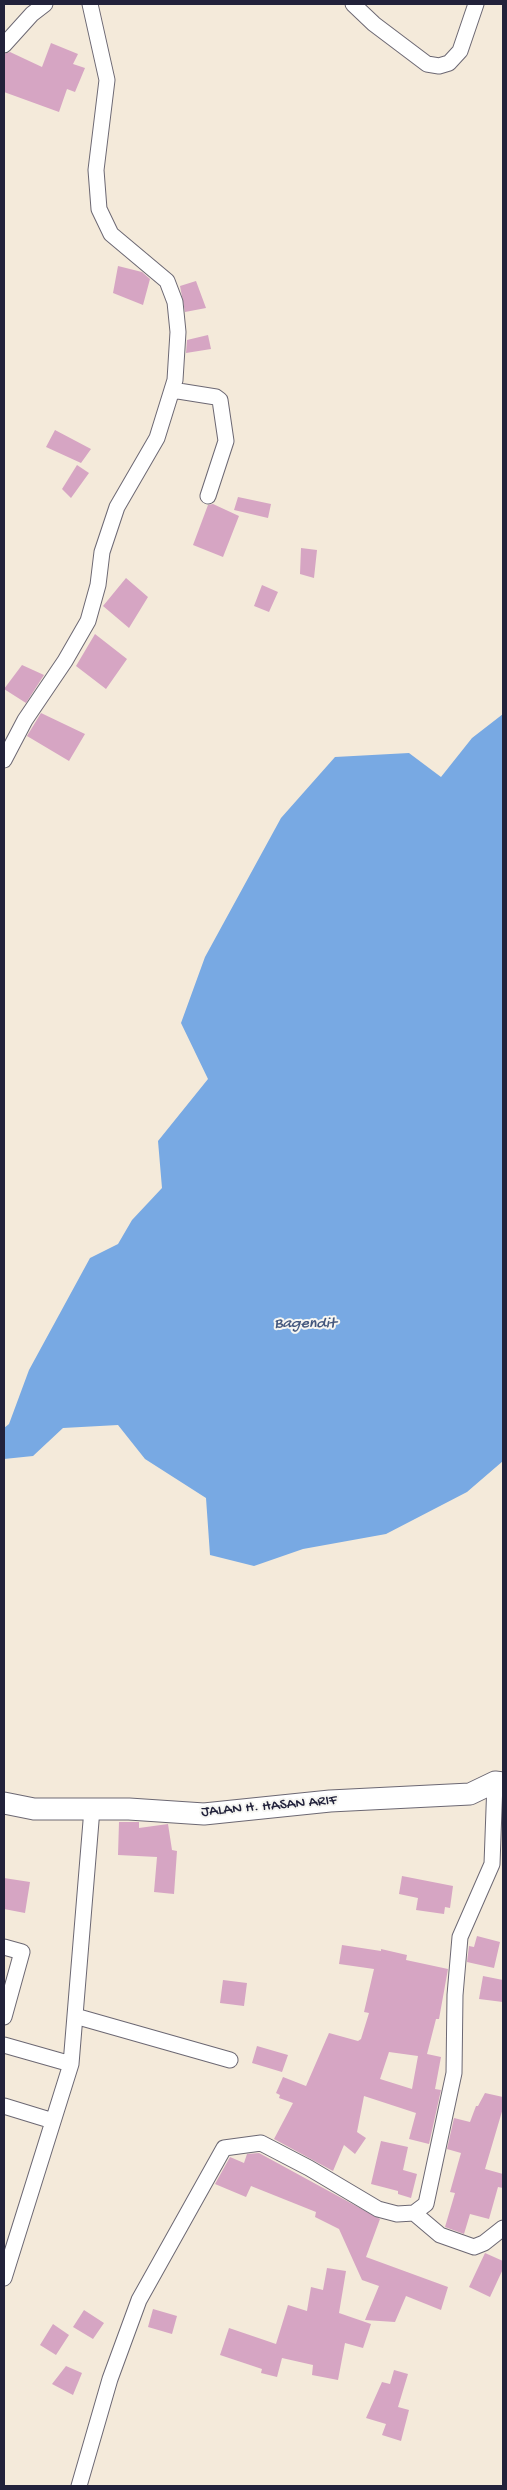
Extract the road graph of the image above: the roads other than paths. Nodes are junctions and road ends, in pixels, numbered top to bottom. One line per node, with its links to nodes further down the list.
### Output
1 (45, 4): 5 (street)
2 (90, 4): 7 (street)
3 (353, 4): 4 (street)
4 (476, 4)
5 (32, 9): 6 (street)
6 (4, 45)
7 (172, 390): 8 (street); 9 (street)
8 (208, 496)
9 (4, 760)
10 (499, 1783): 12 (main road, JALAN H. HASAN ARIF); 21 (street)
11 (4, 1803): 12 (main road, JALAN H. HASAN ARIF)
12 (92, 1809): 14 (street)
13 (4, 1947): 15 (street)
14 (75, 2016): 17 (street); 18 (street)
15 (4, 2017)
16 (4, 2045): 18 (street)
17 (230, 2060)
18 (71, 2064): 20 (street)
19 (4, 2106): 20 (street)
20 (53, 2120): 23 (street)
21 (414, 2213): 22 (street); 24 (street)
22 (503, 2228)
23 (4, 2278)
24 (79, 2486)

